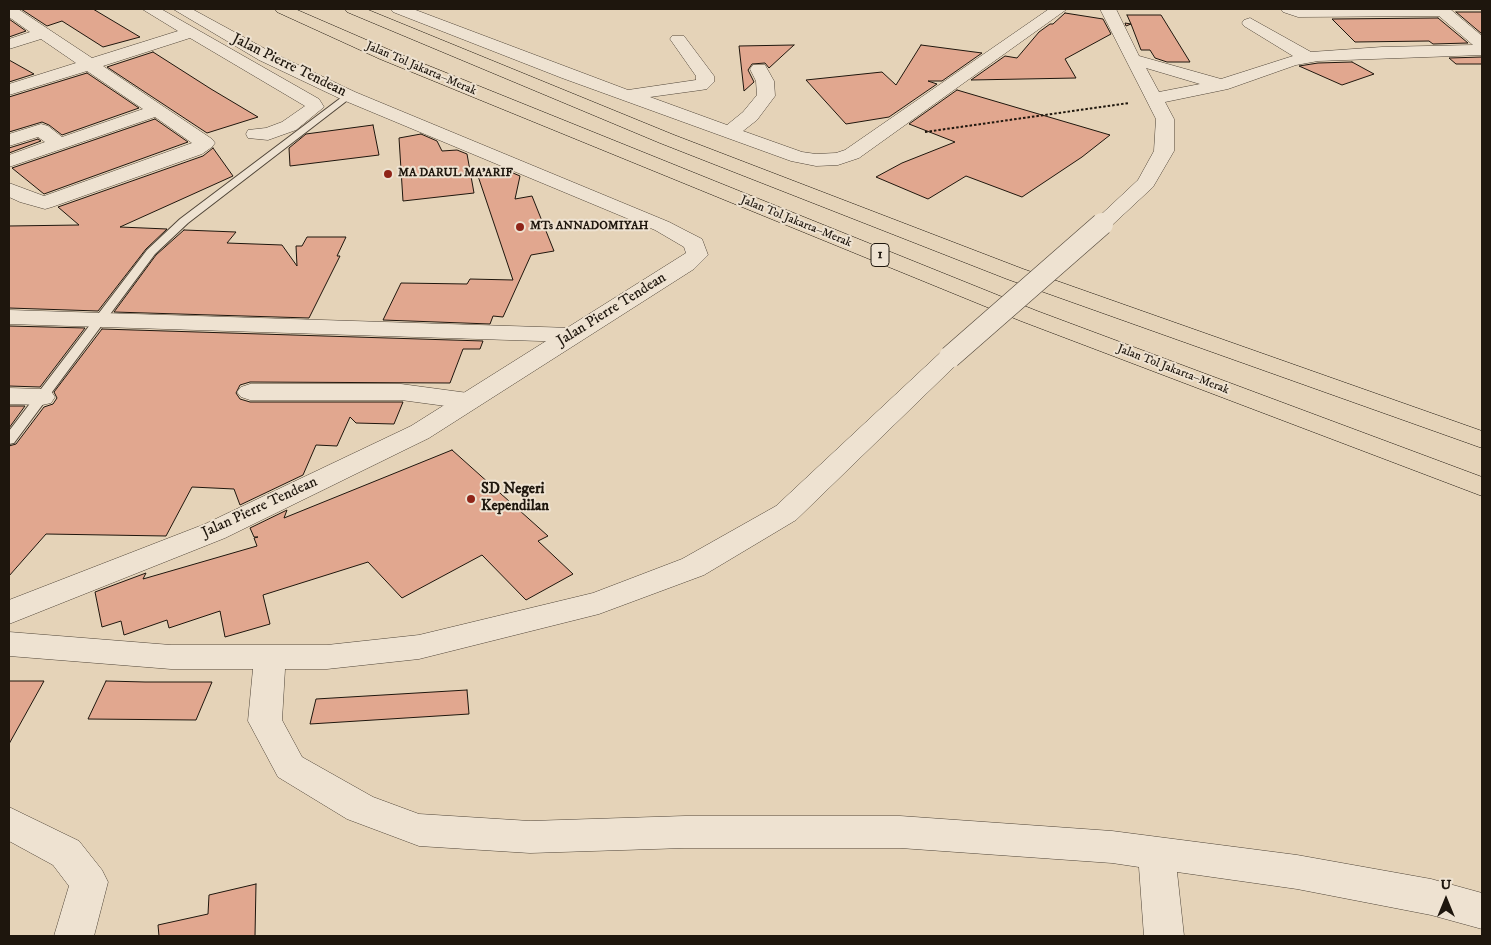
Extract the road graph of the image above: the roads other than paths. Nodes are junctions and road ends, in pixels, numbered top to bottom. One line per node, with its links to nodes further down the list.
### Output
1 (150, 9): 14 (street)
2 (181, 9): 27 (street, Jalan Pierre Tendean)
3 (283, 9): 47 (highway, Jalan Tol Jakarta–Merak / 1)
4 (353, 9): 46 (highway, Jalan Tol Jakarta–Merak / 1)
5 (399, 9): 12 (street)
6 (1059, 9): 32 (street)
7 (1108, 9): 21 (street)
8 (1288, 9): 10 (street)
9 (9, 10): 15 (street)
10 (1351, 10): 11 (street)
11 (1442, 10): 18 (street)
12 (439, 14): 26 (street)
13 (1250, 23): 20 (street)
14 (192, 32): 22 (street); 33 (street)
15 (43, 33): 17 (street); 22 (street)
16 (678, 39): 26 (street)
17 (9, 44)
18 (1482, 44)
19 (1482, 50): 20 (street)
20 (1308, 58): 24 (street)
21 (1132, 59): 24 (street); 28 (street)
22 (88, 63): 25 (street); 29 (street)
23 (759, 70): 32 (street)
24 (1222, 85): 28 (street)
25 (9, 90)
26 (626, 95): 32 (street)
27 (349, 96): 39 (lane); 40 (street, Jalan Pierre Tendean)
28 (1153, 99): 50 (street, bridge)
29 (159, 110): 35 (street); 37 (street)
30 (25, 114): 31 (street)
31 (41, 130): 34 (street); 35 (street)
32 (730, 132)
33 (255, 134)
34 (9, 140)
35 (60, 144): 36 (street)
36 (9, 161)
37 (9, 189)
38 (9, 317): 39 (street)
39 (100, 321): 40 (street); 43 (lane)
40 (572, 335): 44 (street, Jalan Pierre Tendean)
41 (250, 392): 44 (street)
42 (9, 396): 43 (street)
43 (42, 397): 45 (lane)
44 (468, 401): 48 (street, Jalan Pierre Tendean)
45 (9, 440)
46 (1482, 440)
47 (1482, 487)
48 (9, 612)
49 (9, 644): 50 (street)
50 (270, 657): 52 (street)
51 (9, 822): 54 (street)
52 (1156, 853): 53 (street); 55 (street)
53 (1482, 911)
54 (74, 936)
55 (1164, 936)

